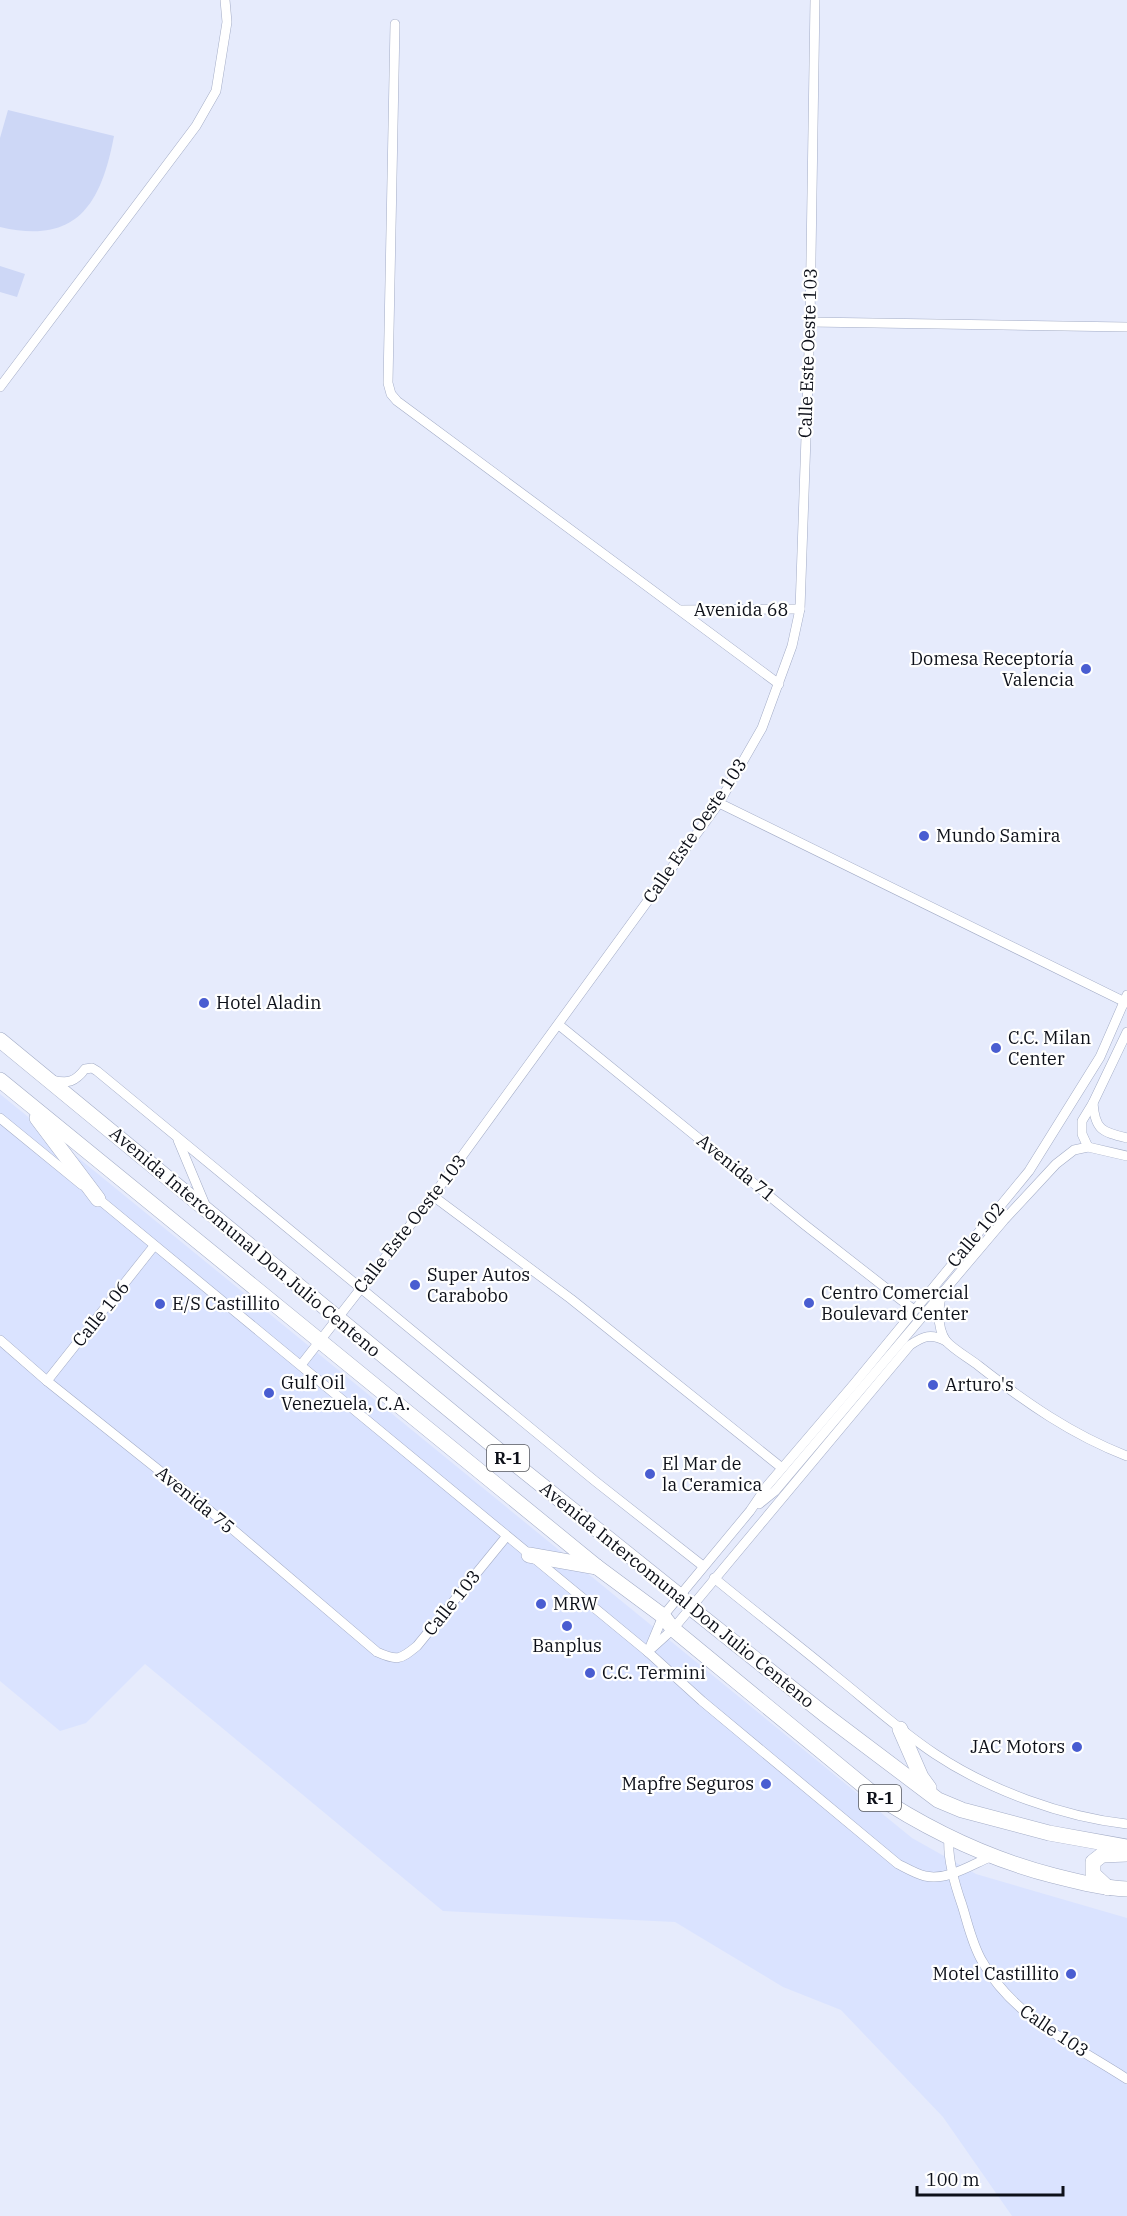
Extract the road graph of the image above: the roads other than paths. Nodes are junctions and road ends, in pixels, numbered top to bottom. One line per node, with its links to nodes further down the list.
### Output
1 (225, 0): 6 (street)
2 (815, 0): 4 (street, Calle Este Oeste 103)
3 (395, 24): 8 (street)
4 (810, 322): 5 (street); 7 (street, Calle Este Oeste 103)
5 (1127, 327)
6 (0, 387)
7 (800, 609): 8 (street, Avenida 68); 9 (street, Calle Este Oeste 103)
8 (681, 610): 9 (street)
9 (778, 684): 10 (street, Calle Este Oeste 103)
10 (719, 803): 11 (street); 12 (street, Calle Este Oeste 103)
11 (1126, 1000): 30 (street, Calle 102)
12 (559, 1025): 24 (street, Calle Este Oeste 103); 30 (street, Avenida 71)
13 (1127, 1032): 18 (street)
14 (0, 1040): 15 (main road, Avenida Intercomunal Don Julio Centeno / R-1)
15 (47, 1078): 20 (street, Avenida Intercomunal Don Julio Centeno); 26 (main road, Avenida Intercomunal Don Julio Centeno / R-1)
16 (0, 1080): 17 (main road, Avenida Intercomunal Don Julio Centeno / R-1)
17 (23, 1099): 25 (main road); 33 (main road, Avenida Intercomunal Don Julio Centeno / R-1)
18 (1093, 1103): 21 (street); 22 (street)
19 (0, 1118): 25 (street)
20 (177, 1137): 26 (street); 28 (street, Avenida Intercomunal Don Julio Centeno)
21 (1127, 1138)
22 (1088, 1147): 23 (street); 29 (street, Calle 102)
23 (1127, 1156)
24 (433, 1196): 28 (street, Calle Este Oeste 103); 38 (street)
25 (99, 1199): 27 (street)
26 (208, 1211): 31 (main road, Avenida Intercomunal Don Julio Centeno / R-1)
27 (154, 1246): 35 (street); 36 (street, Calle 106)
28 (360, 1288): 31 (street, Calle Este Oeste 103); 42 (street, Avenida Intercomunal Don Julio Centeno)
29 (942, 1294): 34 (street); 39 (street, Calle 102)
30 (914, 1310): 38 (street, Calle 102)
31 (337, 1318): 33 (street, Calle Este Oeste 103); 45 (main road, Avenida Intercomunal Don Julio Centeno / R-1)
32 (0, 1340): 36 (street, Avenida 75)
33 (321, 1340): 35 (street, Calle Este Oeste 103); 43 (main road, Avenida Intercomunal Don Julio Centeno / R-1)
34 (946, 1341): 37 (street); 44 (street)
35 (300, 1365): 40 (street)
36 (47, 1381): 50 (street, Avenida 75)
37 (1127, 1456)
38 (782, 1468): 39 (street, Calle 102)
39 (750, 1511): 42 (street, Calle 102)
40 (506, 1537): 41 (street); 50 (street, Calle 103)
41 (529, 1555): 43 (main road); 49 (street)
42 (703, 1566): 45 (street, Calle 102)
43 (597, 1567): 47 (main road, Avenida Intercomunal Don Julio Centeno / R-1)
44 (714, 1578): 46 (street); 51 (street, Avenida Intercomunal Don Julio Centeno)
45 (680, 1596): 46 (main road, Avenida Intercomunal Don Julio Centeno / R-1); 47 (street, Calle 102)
46 (691, 1608): 48 (street); 52 (main road, Avenida Intercomunal Don Julio Centeno / R-1)
47 (663, 1616): 48 (main road, Avenida Intercomunal Don Julio Centeno / R-1); 49 (street, Calle 102)
48 (673, 1629): 49 (street); 54 (main road, Avenida Intercomunal Don Julio Centeno / R-1)
49 (648, 1652): 58 (street)
50 (391, 1658)
51 (900, 1729): 52 (main road); 53 (street, Avenida Intercomunal Don Julio Centeno)
52 (938, 1800): 55 (main road, Avenida Intercomunal Don Julio Centeno / R-1)
53 (1127, 1824)
54 (949, 1838): 57 (main road, Avenida Intercomunal Don Julio Centeno / R-1); 58 (street, Calle 103)
55 (1127, 1847)
56 (1127, 1854): 59 (main road)
57 (990, 1857): 58 (street); 59 (main road, Avenida Intercomunal Don Julio Centeno / R-1)
58 (954, 1873): 61 (street, Calle 103)
59 (1108, 1888): 60 (main road, Avenida Intercomunal Don Julio Centeno / R-1)
60 (1127, 1889)
61 (1127, 2079)

